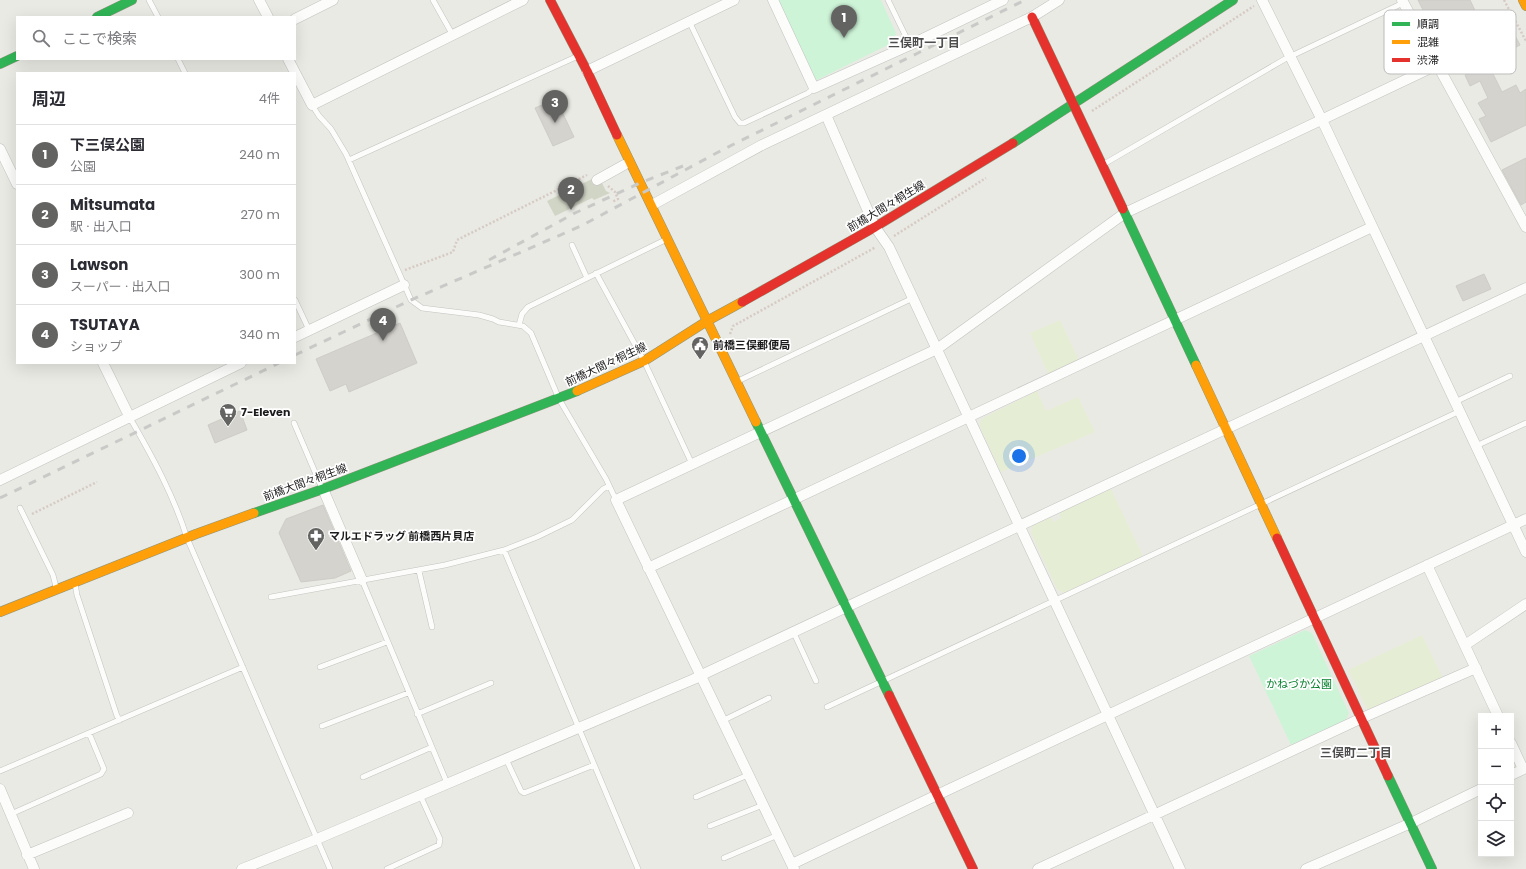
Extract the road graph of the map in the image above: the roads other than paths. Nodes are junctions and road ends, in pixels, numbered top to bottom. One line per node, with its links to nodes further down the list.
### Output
1 (132, 0): 20 (street)
2 (149, 0): 21 (lane)
3 (259, 0): 22 (street)
4 (333, 0): 23 (street)
5 (433, 0): 26 (lane)
6 (523, 0): 26 (street)
7 (550, 0): 29 (street)
8 (734, 0): 25 (street)
9 (773, 0): 40 (street)
10 (888, 0): 27 (lane)
11 (1003, 0): 27 (street)
12 (1059, 0): 24 (street)
13 (1233, 0): 41 (street, 前橋大間々桐生線)
14 (1262, 0): 30 (street)
15 (1523, 0): 17 (street)
16 (1402, 2): 18 (lane)
17 (1526, 6)
18 (1386, 10)
19 (1384, 11): 30 (lane)
20 (99, 16)
21 (157, 16)
22 (267, 16)
23 (296, 18)
24 (1032, 18): 41 (street); 43 (street)
25 (690, 21): 34 (street); 40 (lane)
26 (451, 35): 42 (street)
27 (910, 45): 40 (street)
28 (16, 56): 33 (street)
29 (579, 56): 34 (street); 46 (lane)
30 (1290, 57): 44 (street); 47 (lane)
31 (178, 60): 35 (lane)
32 (289, 60): 36 (street)
33 (0, 64)
34 (587, 71): 51 (street)
35 (184, 72)
36 (295, 72)
37 (296, 74): 42 (street)
38 (1419, 74): 44 (street)
39 (1443, 74): 55 (street)
40 (814, 88)
41 (1074, 104): 47 (street); 53 (street, 前橋大間々桐生線)
42 (312, 105): 46 (lane)
43 (826, 115): 51 (street); 53 (street)
44 (1322, 120): 52 (street); 54 (street)
45 (0, 149): 50 (street)
46 (349, 160): 60 (lane)
47 (1103, 165): 52 (street)
48 (624, 166): 49 (street)
49 (600, 178)
50 (16, 182)
51 (652, 205): 56 (street)
52 (1125, 213): 65 (street); 70 (street)
53 (875, 227): 62 (street); 64 (street, 前橋大間々桐生線)
54 (1372, 227): 65 (street); 68 (street)
55 (1526, 227)
56 (667, 238): 58 (lane); 64 (street)
57 (572, 245): 59 (lane)
58 (596, 273): 59 (lane); 71 (lane)
59 (587, 278): 66 (lane)
60 (404, 285): 66 (lane); 67 (street)
61 (1526, 288): 68 (street)
62 (913, 298): 70 (street); 75 (lane)
63 (296, 302): 67 (lane)
64 (707, 321): 71 (street, 前橋大間々桐生線); 75 (street)
65 (1176, 321): 80 (street); 83 (street)
66 (518, 324): 76 (lane)
67 (310, 330): 69 (street)
68 (1424, 336): 77 (street); 83 (street)
69 (296, 337)
70 (937, 350): 80 (street); 84 (street)
71 (644, 361): 76 (street, 前橋大間々桐生線); 86 (lane)
72 (103, 364): 79 (street)
73 (239, 364): 79 (street)
74 (1510, 376): 77 (lane)
75 (737, 381): 84 (street)
76 (559, 398): 88 (lane); 89 (street, 前橋大間々桐生線)
77 (1455, 402): 78 (street)
78 (1460, 411): 85 (street); 92 (lane)
79 (130, 418): 87 (street); 97 (lane)
80 (968, 418): 90 (street); 95 (street)
81 (294, 423): 89 (lane)
82 (1526, 423): 85 (lane)
83 (1226, 428): 92 (street); 95 (street)
84 (762, 432): 86 (street); 90 (street)
85 (1476, 446): 96 (street)
86 (692, 464): 91 (street)
87 (1, 477)
88 (609, 486): 91 (lane); 98 (lane)
89 (323, 489): 97 (street, 前橋大間々桐生線); 103 (street)
90 (794, 499): 101 (street); 109 (street)
91 (616, 500): 101 (street)
92 (1262, 503): 107 (lane); 111 (street)
93 (20, 508): 105 (lane)
94 (1526, 519): 96 (street)
95 (1019, 525): 107 (street); 109 (street)
96 (1513, 525): 99 (street); 100 (street)
97 (188, 538): 104 (street, 前橋大間々桐生線); 116 (lane)
98 (504, 550): 102 (lane); 133 (lane)
99 (1526, 552)
100 (1427, 565): 111 (street); 115 (street)
101 (648, 568): 119 (street)
102 (418, 570): 103 (lane); 112 (lane)
103 (362, 580): 106 (lane); 114 (lane)
104 (74, 583): 105 (street, 前橋大間々桐生線); 130 (lane)
105 (56, 590): 110 (street, 前橋大間々桐生線)
106 (271, 597)
107 (1055, 601): 121 (lane); 128 (street)
108 (1526, 604): 115 (street)
109 (846, 606): 113 (street); 121 (street)
110 (0, 612)
111 (1315, 618): 128 (street); 129 (street)
112 (432, 627)
113 (793, 631): 119 (street); 120 (lane)
114 (387, 642): 117 (lane); 123 (lane)
115 (1465, 645): 118 (street)
116 (243, 667): 130 (lane); 157 (lane)
117 (320, 667)
118 (1476, 668): 126 (street); 129 (street)
119 (700, 676): 131 (street); 133 (street)
120 (816, 681)
121 (883, 681): 125 (lane); 148 (street)
122 (491, 683): 127 (lane)
123 (408, 693): 127 (lane); 132 (lane)
124 (769, 698): 131 (lane)
125 (827, 707)
126 (1497, 713)
127 (417, 714): 135 (lane)
128 (1108, 715): 148 (street); 153 (street)
129 (1362, 718): 153 (street); 154 (street)
130 (120, 720): 134 (lane)
131 (722, 721): 142 (street)
132 (322, 726)
133 (578, 728): 137 (street); 138 (lane)
134 (90, 733): 140 (lane); 152 (lane)
135 (432, 747): 143 (lane); 144 (lane)
136 (1514, 748): 139 (street)
137 (506, 758): 138 (lane); 144 (street)
138 (594, 765): 165 (lane)
139 (1525, 768): 141 (street)
140 (0, 771)
141 (1514, 774)
142 (748, 775): 149 (lane); 150 (street)
143 (363, 777)
144 (447, 783): 147 (street)
145 (0, 789): 152 (street)
146 (1478, 790): 154 (street)
147 (420, 795): 157 (street); 164 (lane)
148 (937, 795): 160 (street); 166 (street)
149 (696, 797)
150 (763, 805): 155 (lane); 156 (street)
151 (128, 813): 158 (street)
152 (11, 814): 158 (street)
153 (1154, 815): 167 (street); 168 (street)
154 (1411, 823): 169 (street); 170 (street)
155 (710, 826)
156 (778, 835): 159 (lane); 160 (street)
157 (317, 839): 162 (street); 163 (lane)
158 (27, 855): 161 (street)
159 (724, 858)
160 (793, 867)
161 (34, 869)
162 (242, 869)
163 (330, 869)
164 (387, 869)
165 (638, 869)
166 (973, 869)
167 (1038, 869)
168 (1180, 869)
169 (1306, 869)
170 (1432, 869)

